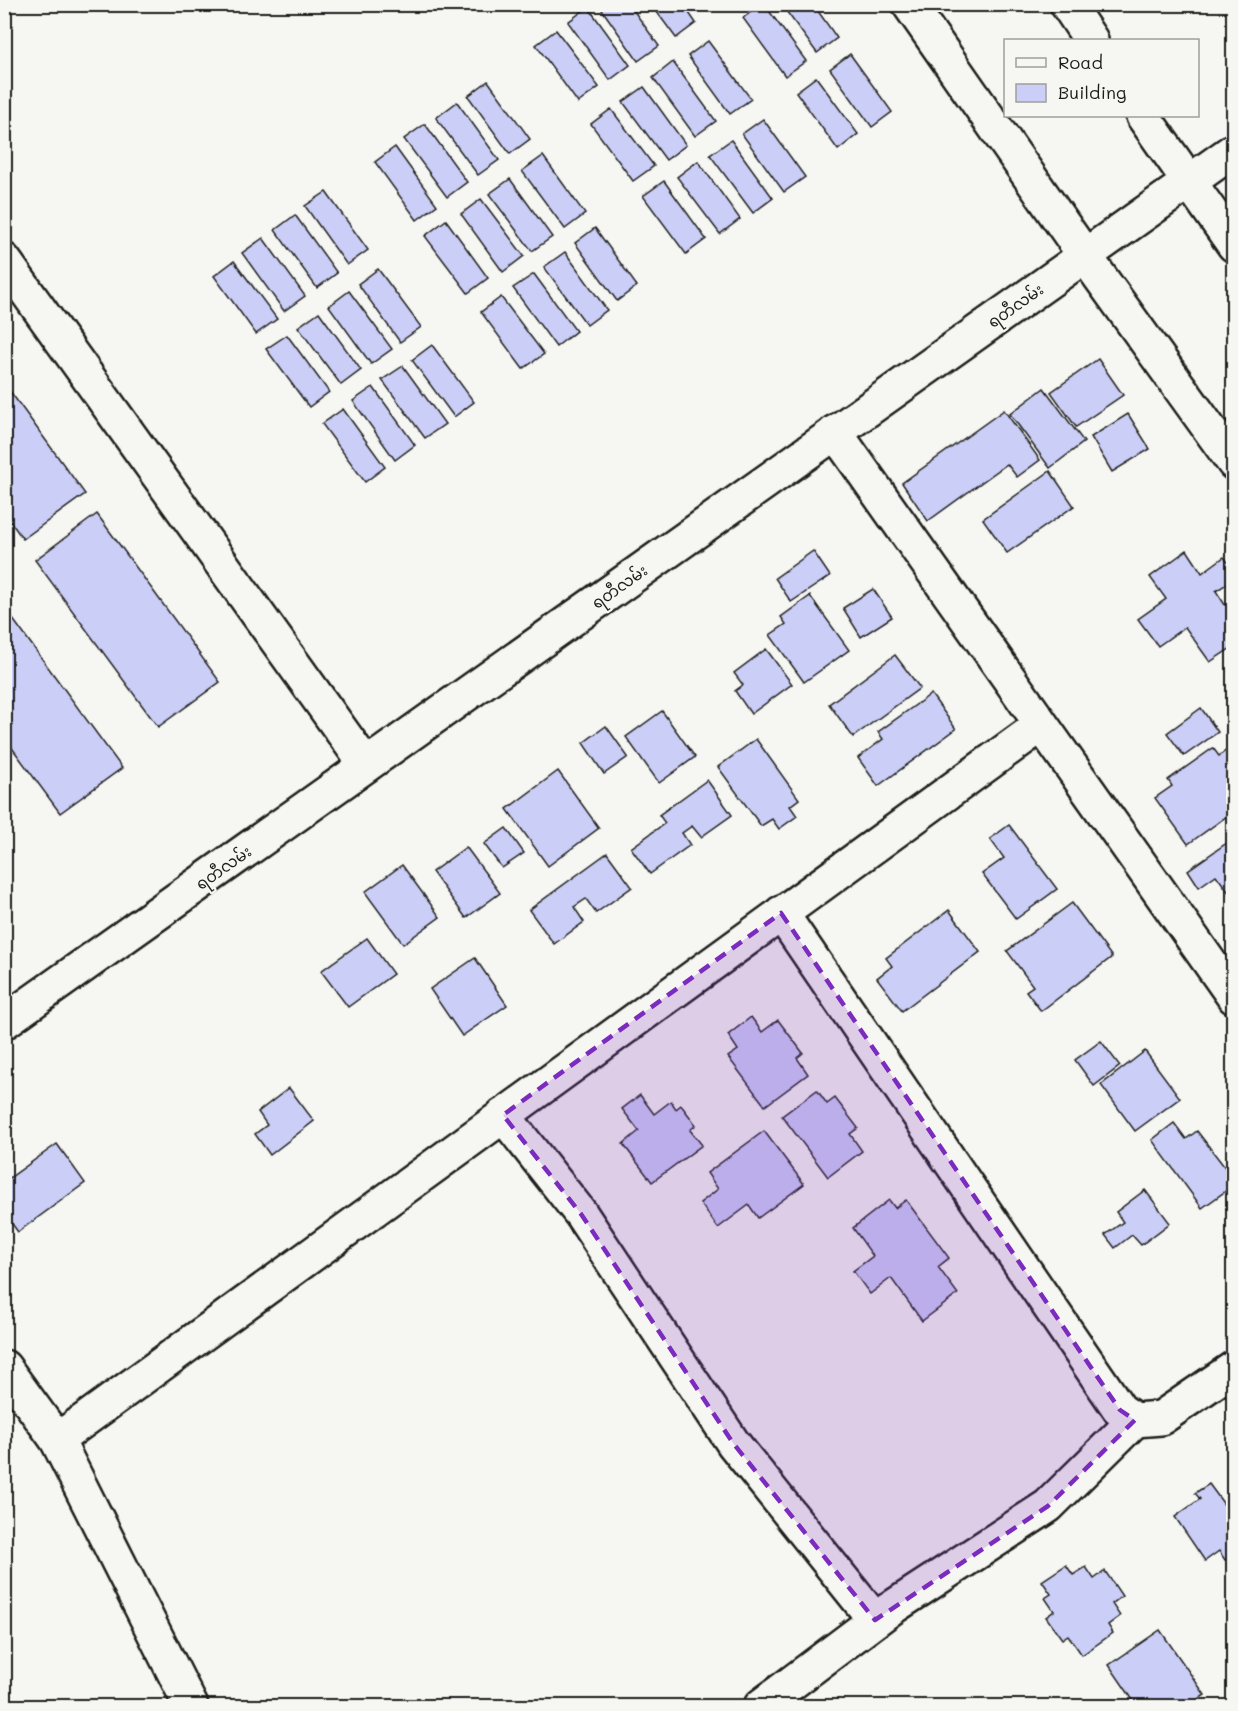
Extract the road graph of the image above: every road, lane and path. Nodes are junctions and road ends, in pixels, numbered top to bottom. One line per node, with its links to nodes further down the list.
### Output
1 (909, 4): 8 (street)
2 (1066, 4): 3 (street)
3 (1091, 39)
4 (1144, 117): 6 (street)
5 (1233, 150): 6 (street, ရတီလမ်း)
6 (1189, 181): 7 (street); 8 (street, ရတီလမ်း)
7 (1233, 245)
8 (1085, 256): 10 (street, ရတီလမ်း); 11 (street)
9 (4, 260): 13 (street)
10 (835, 432): 12 (street); 13 (street, ရတီလမ်း)
11 (1233, 463)
12 (1041, 725): 14 (street); 15 (street)
13 (366, 765): 16 (street, ရတီလမ်း)
14 (781, 913): 17 (street); 20 (street)
15 (1233, 997)
16 (4, 1022)
17 (503, 1115): 21 (street); 22 (street)
18 (4, 1367): 21 (street)
19 (1233, 1368): 20 (street)
20 (1135, 1420): 22 (street)
21 (57, 1440): 23 (street)
22 (875, 1620): 24 (street)
23 (190, 1707)
24 (761, 1707)

